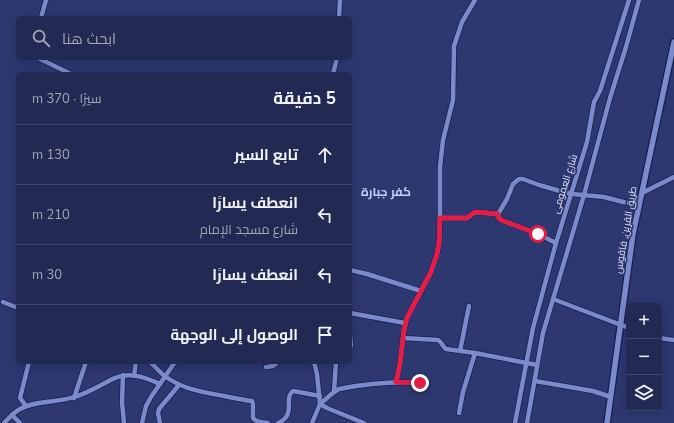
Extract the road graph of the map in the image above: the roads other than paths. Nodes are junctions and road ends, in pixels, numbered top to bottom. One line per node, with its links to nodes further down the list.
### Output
1 (46, 0): 6 (street)
2 (340, 0): 7 (street)
3 (475, 0): 19 (street)
4 (629, 0): 15 (street, شارع العمومى)
5 (639, 0): 16 (street)
6 (42, 16)
7 (339, 16)
8 (674, 42): 14 (street, طريق القرين, فاقوس)
9 (42, 60): 11 (street)
10 (336, 60): 12 (street)
11 (67, 72)
12 (333, 72)
13 (674, 177): 14 (street)
14 (642, 193): 17 (street, طريق القرين, فاقوس)
15 (572, 194): 16 (street); 18 (street); 20 (street, شارع العمومى)
16 (583, 195): 17 (street); 23 (street)
17 (639, 206): 29 (street, طريق القرين, فاقوس)
18 (498, 214): 19 (street); 20 (street)
19 (440, 218): 22 (street)
20 (556, 243): 36 (street, شارع العمومى)
21 (352, 270): 22 (street)
22 (421, 291): 28 (street)
23 (552, 299): 29 (street); 45 (street)
24 (3, 302): 26 (street)
25 (469, 306): 34 (street)
26 (16, 307)
27 (352, 313): 28 (street)
28 (405, 324): 31 (street)
29 (620, 326): 30 (street); 57 (street, طريق القرين, فاقوس)
30 (626, 327)
31 (403, 338): 34 (street); 51 (street)
32 (662, 338): 33 (street)
33 (674, 340)
34 (460, 351): 35 (street)
35 (475, 353): 36 (street); 61 (street)
36 (526, 362): 45 (street); 72 (street, شارع العمومى)
37 (28, 364): 60 (street)
38 (85, 364): 58 (street)
39 (136, 364): 48 (street)
40 (154, 364): 49 (street)
41 (174, 364): 49 (street)
42 (277, 364): 46 (street)
43 (314, 364): 56 (street)
44 (336, 364): 55 (street)
45 (537, 365): 50 (street)
46 (266, 367)
47 (123, 376): 48 (street); 58 (street); 65 (street)
48 (134, 376): 53 (street)
49 (165, 376): 53 (street); 54 (street)
50 (535, 381): 57 (street); 73 (street)
51 (396, 382): 52 (street); 55 (street)
52 (420, 383)
53 (160, 384): 66 (street)
54 (179, 385): 67 (street); 68 (street)
55 (334, 392): 59 (street)
56 (320, 396): 59 (street); 69 (street)
57 (611, 397): 74 (street, طريق القرين, فاقوس)
58 (74, 398): 60 (street)
59 (320, 404): 70 (street); 71 (street)
60 (26, 406): 62 (street)
61 (459, 413)
62 (12, 415): 63 (street); 64 (street)
63 (4, 423)
64 (20, 423)
65 (124, 423)
66 (142, 423)
67 (160, 423)
68 (268, 423)
69 (278, 423)
70 (312, 423)
71 (364, 423)
72 (515, 423)
73 (527, 423)
74 (607, 423)

